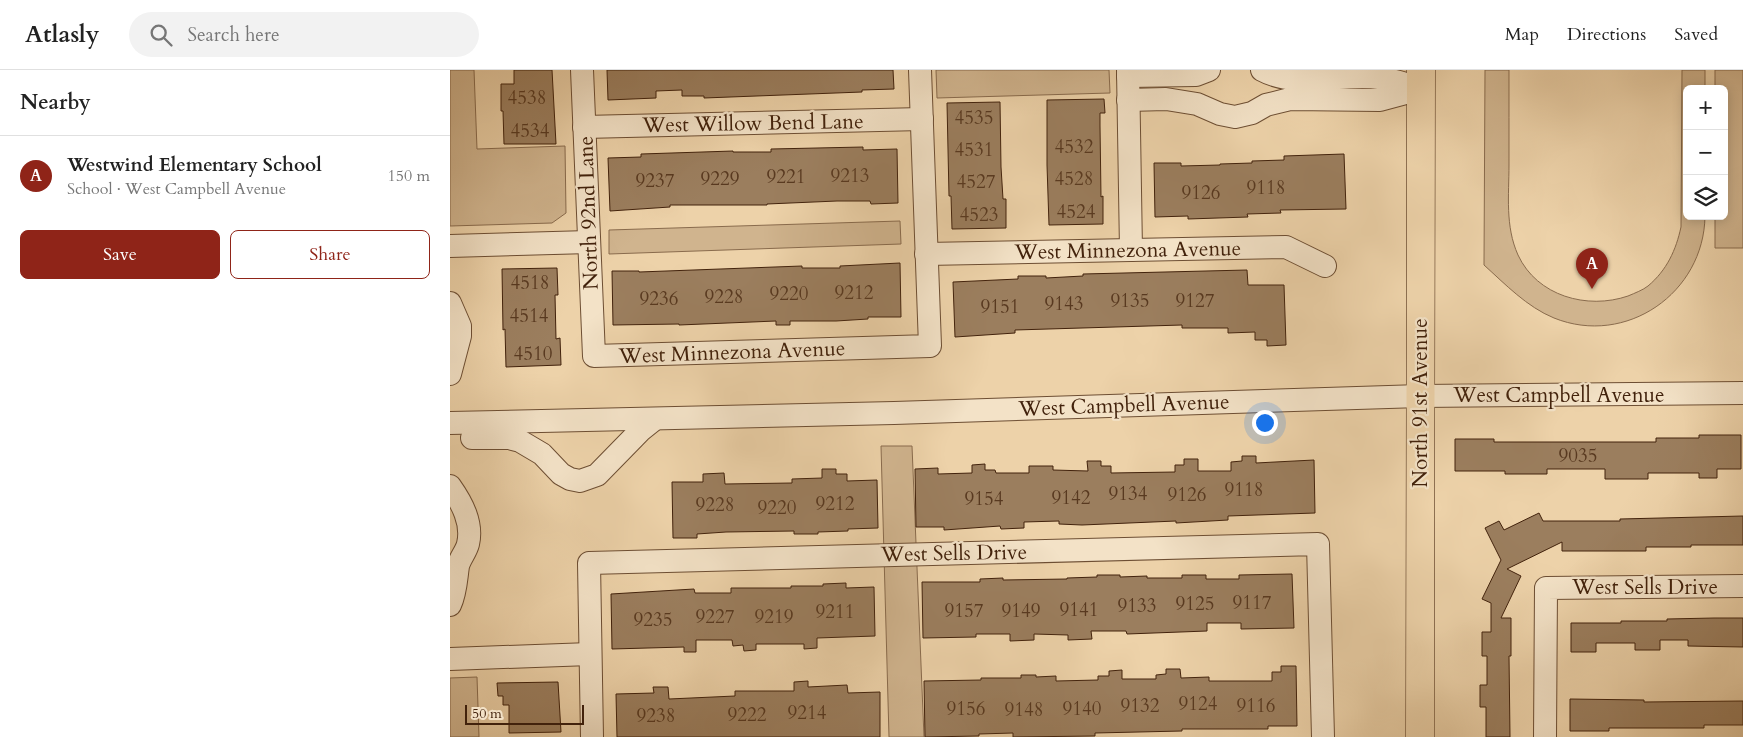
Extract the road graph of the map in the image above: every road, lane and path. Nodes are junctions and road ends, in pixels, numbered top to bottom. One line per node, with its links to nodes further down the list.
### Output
1 (582, 70): 10 (street, North 92nd Lane)
2 (920, 70): 9 (street)
3 (1262, 70): 6 (street)
4 (1128, 73): 5 (street); 7 (street)
5 (1202, 73): 8 (street)
6 (1421, 79): 8 (street); 20 (main road, North 91st Avenue)
7 (1128, 100): 8 (street); 13 (street)
8 (1197, 104)
9 (922, 119): 10 (street, West Willow Bend Lane); 14 (street)
10 (584, 127): 11 (street, North 92nd Lane)
11 (589, 242): 12 (street); 17 (street, North 92nd Lane)
12 (450, 246)
13 (1131, 250): 14 (street, West Minnezona Avenue); 15 (street, West Minnezona Avenue)
14 (926, 254): 17 (street, West Minnezona Avenue)
15 (1326, 266)
16 (450, 303): 18 (street)
17 (594, 356)
18 (450, 374)
19 (1743, 394): 20 (street, West Campbell Avenue)
20 (1420, 396): 21 (street, West Campbell Avenue); 32 (main road, North 91st Avenue)
21 (655, 419): 22 (street, West Campbell Avenue); 24 (street, West Campbell Avenue)
22 (561, 421): 23 (street, West Campbell Avenue); 24 (street)
23 (450, 424): 24 (street, West Campbell Avenue)
24 (547, 461)
25 (450, 486): 27 (street)
26 (1743, 586): 33 (street, West Sells Drive)
27 (450, 604)
28 (590, 654): 29 (street); 30 (street); 31 (street, West Sells Drive)
29 (450, 659)
30 (592, 737)
31 (1324, 737)
32 (1420, 737)
33 (1545, 737)

